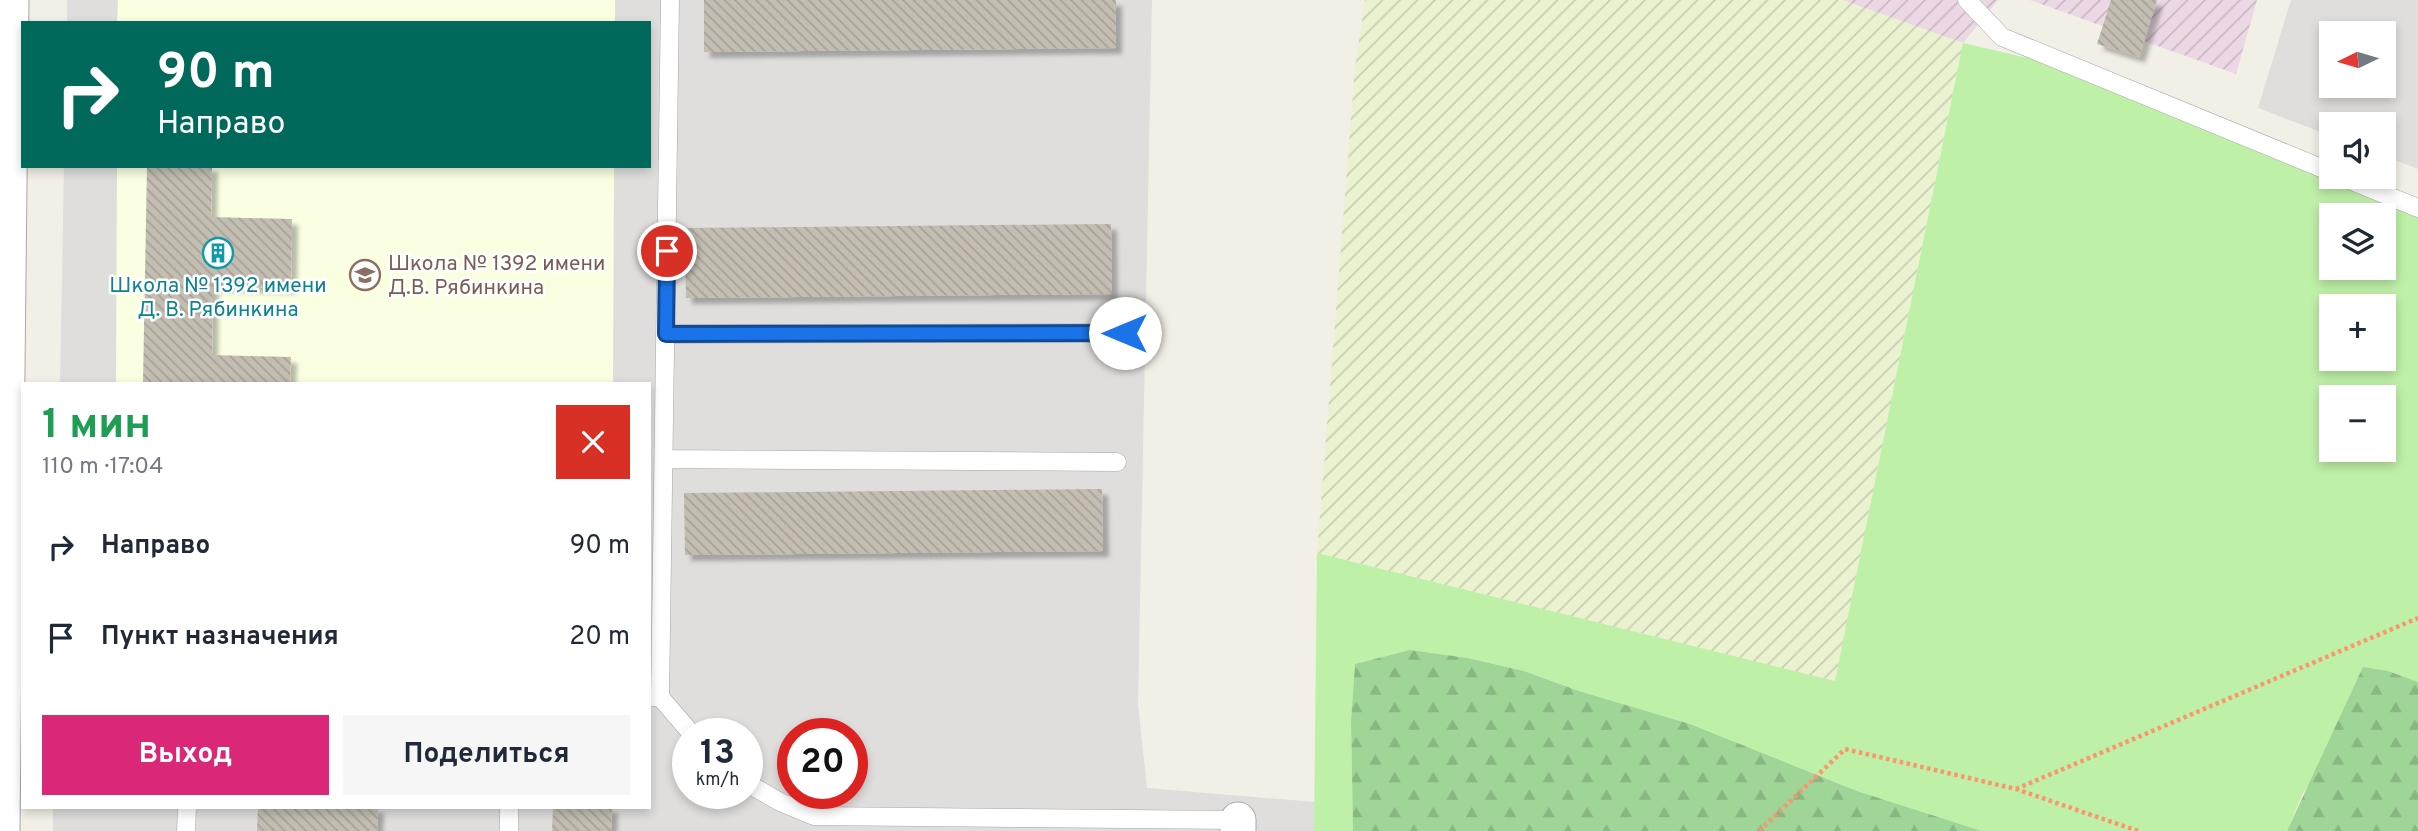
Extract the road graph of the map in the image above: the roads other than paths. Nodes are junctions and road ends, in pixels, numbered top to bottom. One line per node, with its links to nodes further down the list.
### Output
1 (11, 0): 12 (street)
2 (670, 0): 8 (lane)
3 (1967, 0): 4 (lane)
4 (2319, 167)
5 (2371, 189): 6 (lane)
6 (2418, 208)
7 (1125, 333): 8 (lane)
8 (666, 334): 9 (lane)
9 (664, 459): 10 (lane); 11 (lane)
10 (1117, 462)
11 (655, 697): 13 (lane)
12 (14, 703): 14 (street)
13 (676, 718)
14 (1, 760): 20 (street)
15 (763, 792): 18 (lane)
16 (187, 809): 21 (lane)
17 (509, 809): 22 (lane)
18 (848, 824): 19 (lane)
19 (1238, 826)
20 (2, 831)
21 (187, 831)
22 (509, 831)

